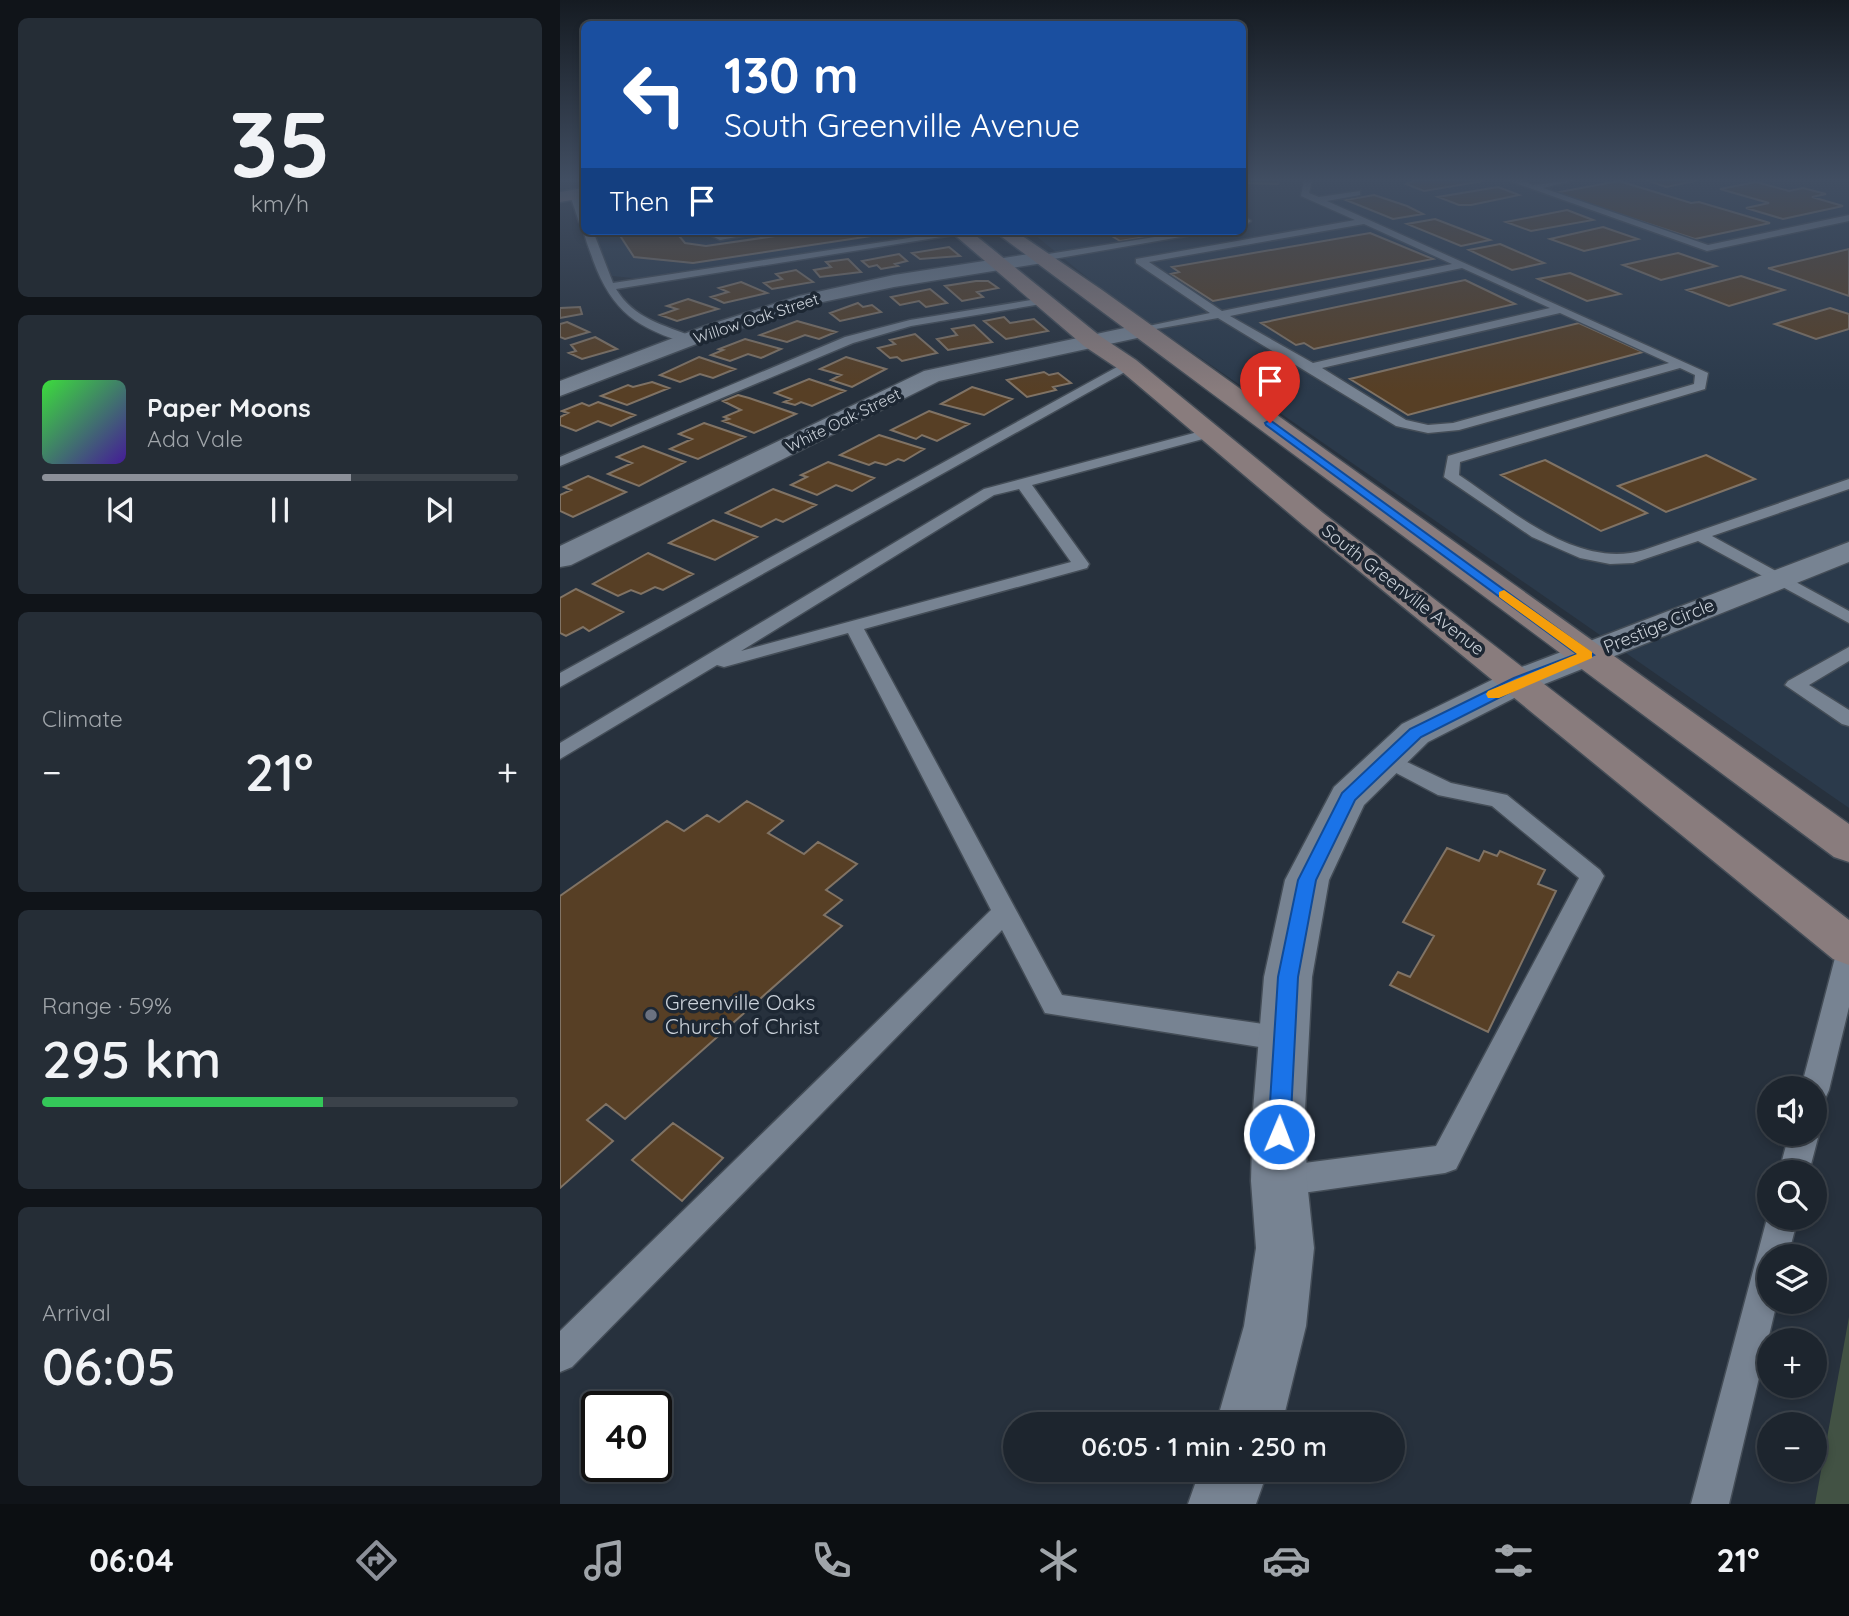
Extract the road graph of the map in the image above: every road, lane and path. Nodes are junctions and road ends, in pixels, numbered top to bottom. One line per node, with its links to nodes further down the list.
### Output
1 (596, 250): 11 (lane)
2 (844, 250): 11 (lane)
3 (982, 250): 9 (main road, South Greenville Avenue)
4 (1031, 250): 8 (main road)
5 (1091, 250): 8 (lane)
6 (1201, 250): 14 (lane)
7 (1430, 250): 10 (lane)
8 (1042, 258): 9 (street, Willow Oak Street); 15 (main road)
9 (998, 264): 12 (main road, South Greenville Avenue); 16 (street, Willow Oak Street)
10 (1463, 265): 13 (lane); 14 (lane)
11 (610, 287): 16 (lane)
12 (1043, 301): 17 (main road, South Greenville Avenue); 23 (lane)
13 (1561, 309): 18 (lane); 20 (lane)
14 (1221, 314): 15 (lane); 20 (lane)
15 (1143, 330): 17 (street, White Oak Street); 33 (main road)
16 (690, 340): 21 (street, Willow Oak Street)
17 (1092, 341): 19 (main road, South Greenville Avenue); 28 (street, White Oak Street)
18 (1681, 364): 20 (lane); 26 (lane)
19 (1128, 365): 22 (main road, South Greenville Avenue); 35 (lane)
20 (1311, 367)
21 (562, 386)
22 (1209, 433): 24 (lane); 36 (main road, South Greenville Avenue)
23 (560, 462)
24 (1023, 483): 31 (lane); 34 (lane)
25 (1849, 484): 26 (lane)
26 (1699, 534): 29 (lane)
27 (1849, 551): 29 (street, Prestige Circle)
28 (560, 558)
29 (1780, 578): 30 (lane); 33 (street, Prestige Circle)
30 (1849, 618)
31 (853, 626): 34 (lane); 41 (lane)
32 (1849, 653): 37 (lane)
33 (1587, 655): 36 (street, Prestige Circle); 40 (main road)
34 (699, 668): 38 (lane)
35 (560, 681)
36 (1519, 681): 39 (street, Prestige Circle); 42 (main road, South Greenville Avenue)
37 (1849, 719)
38 (560, 752)
39 (1388, 760): 44 (street, Prestige Circle); 46 (lane)
40 (1849, 846)
41 (1004, 912): 44 (lane); 48 (lane)
42 (1849, 946)
43 (1849, 954): 45 (lane)
44 (1284, 1039): 46 (street, Prestige Circle)
45 (1818, 1076)
46 (1279, 1181): 49 (street, Prestige Circle)
47 (1758, 1314): 52 (lane)
48 (560, 1355)
49 (1251, 1412)
50 (1230, 1482): 51 (street)
51 (1223, 1504)
52 (1710, 1504)

